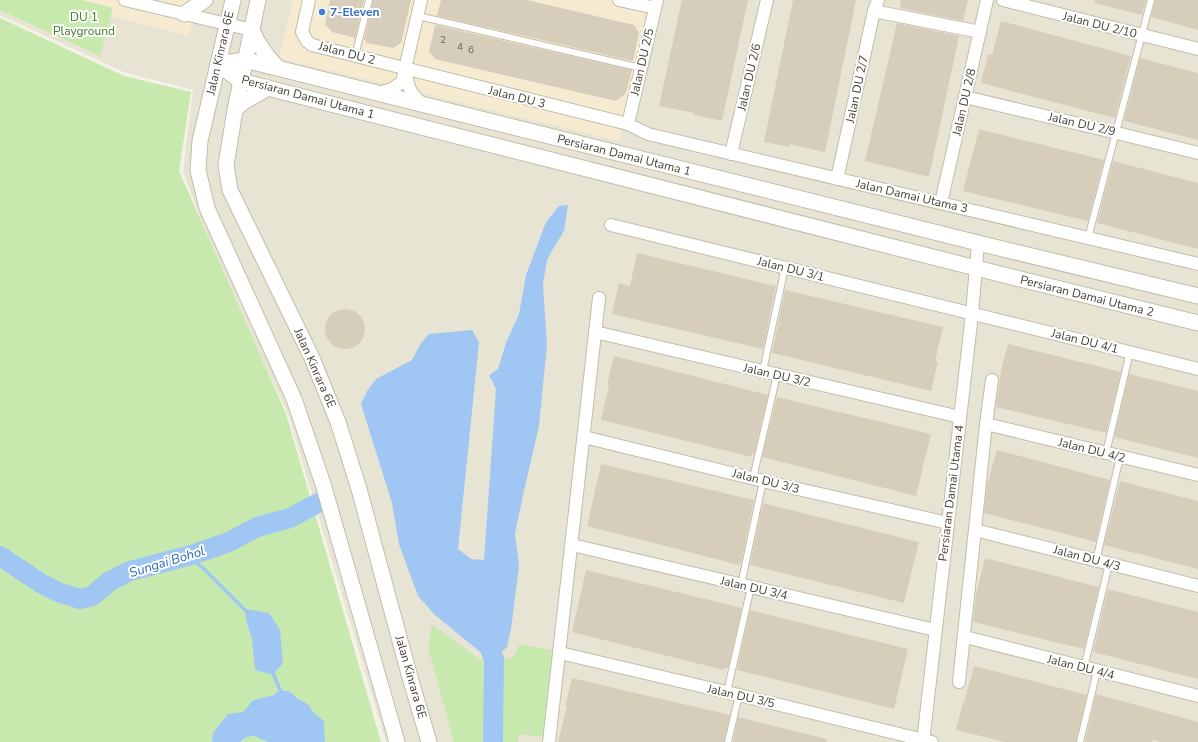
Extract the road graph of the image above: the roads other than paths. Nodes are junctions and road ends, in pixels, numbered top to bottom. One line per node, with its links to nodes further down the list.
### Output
1 (125, 0): 14 (street)
2 (205, 0): 16 (street)
3 (233, 0): 18 (street, Jalan Kinrara 6E)
4 (258, 0): 19 (street, Jalan Kinrara 6E)
5 (309, 0): 23 (street, Jalan DU 2)
6 (369, 0): 23 (lane)
7 (421, 0): 17 (street)
8 (619, 0): 13 (street)
9 (767, 0): 38 (street, Jalan DU 2/6)
10 (987, 0): 20 (street, Jalan DU 2/8)
11 (1003, 0): 21 (street, Jalan DU 2/10)
12 (1151, 0): 21 (lane)
13 (656, 4): 27 (street, Jalan DU 2/5)
14 (166, 5): 16 (street)
15 (876, 5): 20 (street); 39 (street, Jalan DU 2/7)
16 (184, 14): 18 (street)
17 (418, 16): 27 (lane); 28 (street)
18 (227, 24): 19 (street); 25 (street, Jalan Kinrara 6E)
19 (252, 30): 24 (street, Jalan Kinrara 6E); 26 (street)
20 (980, 32): 32 (street, Jalan DU 2/8)
21 (1141, 35): 22 (street, Jalan DU 2/10); 36 (lane)
22 (1198, 49)
23 (356, 56): 28 (street, Jalan DU 2)
24 (245, 60): 25 (street, Persiaran Damai Utama 1); 26 (street, Persiaran Damai Utama 1); 29 (street, Jalan Kinrara 6E)
25 (218, 64): 29 (street, Persiaran Damai Utama 1); 81 (street, Jalan Kinrara 6E)
26 (278, 68): 31 (street, Persiaran Damai Utama 1)
27 (641, 68): 35 (street, Jalan DU 2/5)
28 (406, 69): 31 (street); 33 (street); 35 (street, Jalan DU 3)
29 (240, 81): 30 (street, Persiaran Damai Utama 1); 34 (street, Jalan Kinrara 6E)
30 (268, 88): 34 (street); 46 (street, Persiaran Damai Utama 1)
31 (379, 93): 33 (street, Persiaran Damai Utama 1)
32 (965, 97): 36 (street, Jalan DU 2/9); 40 (street, Jalan DU 2/8)
33 (423, 104): 43 (street, Persiaran Damai Utama 1)
34 (234, 110): 82 (street, Jalan Kinrara 6E)
35 (628, 124): 38 (street, Jalan Damai Utama 3)
36 (1117, 132): 37 (street, Jalan DU 2/9); 42 (lane)
37 (1198, 153)
38 (731, 154): 39 (street, Jalan Damai Utama 3)
39 (837, 179): 40 (street, Jalan Damai Utama 3)
40 (941, 203): 42 (street, Jalan Damai Utama 3)
41 (611, 225): 45 (street, Jalan DU 3/1)
42 (1088, 238): 44 (street, Jalan Damai Utama 3)
43 (978, 244): 46 (street, Persiaran Damai Utama 4); 47 (street, Persiaran Damai Utama 2)
44 (1198, 264)
45 (785, 267): 49 (street, Jalan DU 3/1); 54 (lane)
46 (976, 268): 49 (street, Persiaran Damai Utama 4); 50 (street, Persiaran Damai Utama 2)
47 (1198, 296)
48 (599, 298): 51 (street)
49 (972, 314): 52 (street, Jalan DU 4/1); 57 (street, Persiaran Damai Utama 4)
50 (1198, 324)
51 (594, 332): 54 (street, Jalan DU 3/2); 59 (street)
52 (1130, 352): 53 (street, Jalan DU 4/1); 60 (lane)
53 (1198, 369)
54 (763, 371): 55 (street, Jalan DU 3/2)
55 (777, 375): 57 (street, Jalan DU 3/2); 63 (lane)
56 (992, 380): 58 (street)
57 (960, 417): 64 (street, Persiaran Damai Utama 4)
58 (986, 424): 60 (street, Jalan DU 4/2); 65 (street)
59 (584, 437): 63 (street, Jalan DU 3/3); 66 (street)
60 (1106, 453): 61 (street, Jalan DU 4/2)
61 (1120, 457): 62 (street, Jalan DU 4/2); 67 (lane)
62 (1198, 475)
63 (758, 479): 64 (street, Jalan DU 3/3); 69 (lane)
64 (948, 523): 71 (street, Persiaran Damai Utama 4)
65 (975, 530): 67 (street, Jalan DU 4/3); 72 (street)
66 (572, 545): 69 (street, Jalan DU 3/4); 73 (street)
67 (1096, 561): 68 (street, Jalan DU 4/3)
68 (1109, 564): 70 (street, Jalan DU 4/3); 74 (lane)
69 (746, 586): 71 (street, Jalan DU 3/4); 77 (lane)
70 (1198, 586)
71 (935, 630): 80 (street, Persiaran Damai Utama 4)
72 (965, 637): 74 (street, Jalan DU 4/4); 76 (street)
73 (560, 653): 77 (street, Jalan DU 3/5); 83 (street)
74 (1084, 668): 75 (street, Jalan DU 4/4)
75 (1097, 671): 79 (street, Jalan DU 4/4); 85 (lane)
76 (959, 682)
77 (727, 692): 78 (street, Jalan DU 3/5)
78 (739, 695): 80 (street, Jalan DU 3/5); 84 (lane)
79 (1198, 696)
80 (926, 741)
81 (397, 742)
82 (429, 742)
83 (549, 742)
84 (728, 742)
85 (1080, 742)

